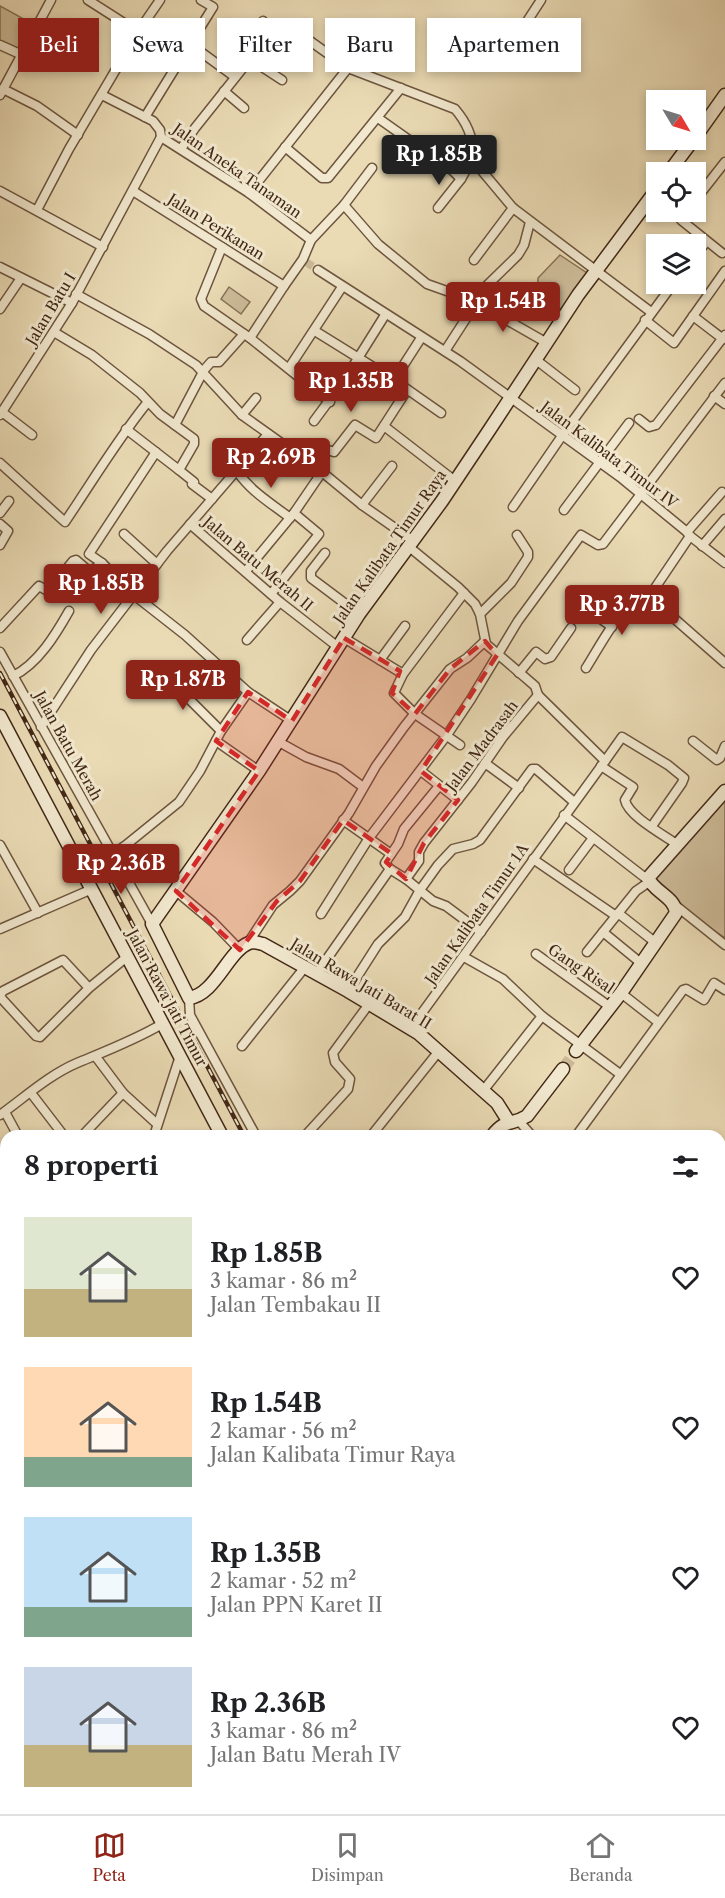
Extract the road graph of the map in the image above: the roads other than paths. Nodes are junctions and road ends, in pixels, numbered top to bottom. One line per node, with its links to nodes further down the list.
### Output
1 (51, 0): 7 (street)
2 (88, 0): 8 (street)
3 (160, 0): 9 (street)
4 (201, 0): 6 (street)
5 (541, 0): 10 (street)
6 (216, 4): 11 (street)
7 (41, 18)
8 (116, 18)
9 (148, 18)
10 (529, 18)
11 (205, 21)
12 (0, 45): 13 (street)
13 (18, 53)
14 (205, 55): 22 (street)
15 (18, 58): 26 (street)
16 (115, 72): 27 (street)
17 (173, 72): 30 (street)
18 (239, 72): 22 (street)
19 (270, 72): 23 (street)
20 (345, 72): 35 (street)
21 (359, 72): 24 (street)
22 (235, 76): 25 (street)
23 (282, 80)
24 (401, 88): 31 (street); 37 (street)
25 (224, 91): 29 (street); 36 (street)
26 (2, 92): 33 (street)
27 (102, 95): 30 (street, Jalan Aneka Tanaman); 33 (street)
28 (723, 103): 32 (street)
29 (244, 108)
30 (145, 117): 34 (street, Jalan Aneka Tanaman)
31 (378, 118): 35 (street); 40 (street)
32 (706, 124)
33 (78, 135): 49 (street)
34 (161, 137): 36 (street, Jalan Aneka Tanaman); 43 (street, Jalan Batu I)
35 (285, 147): 44 (street)
36 (181, 149): 44 (street, Jalan Aneka Tanaman)
37 (472, 159): 40 (street); 48 (street)
38 (725, 162): 41 (street)
39 (372, 168): 46 (street)
40 (460, 178): 47 (street)
41 (706, 186)
42 (0, 191): 49 (street)
43 (133, 191): 55 (street, Jalan Batu I); 56 (street, Jalan Perikanan)
44 (249, 193): 53 (street, Jalan Aneka Tanaman)
45 (646, 203): 61 (street, Jalan Kalibata Timur Raya)
46 (344, 206): 53 (street); 68 (street)
47 (438, 208)
48 (513, 208): 50 (street); 58 (street)
49 (37, 210): 55 (street)
50 (530, 222): 61 (street); 68 (street)
51 (683, 222): 52 (street)
52 (697, 234)
53 (311, 240): 64 (street)
54 (706, 242): 57 (street)
55 (103, 247): 66 (street, Jalan Batu I)
56 (222, 247): 64 (street, Jalan Perikanan); 77 (street)
57 (722, 253)
58 (474, 260)
59 (0, 267): 63 (street)
60 (318, 270): 65 (street, Jalan Kalibata Timur IV)
61 (595, 270): 71 (street); 80 (street, Jalan Kalibata Timur Raya)
62 (724, 274): 73 (street)
63 (21, 278): 69 (street); 70 (street)
64 (284, 286): 77 (street)
65 (342, 287): 72 (street, Jalan Kalibata Timur IV); 75 (street)
66 (76, 294): 69 (street, Jalan Batu I); 86 (street)
67 (665, 294): 71 (street)
68 (474, 302): 80 (street); 81 (street)
69 (72, 303): 76 (street, Jalan Batu I)
70 (0, 309)
71 (651, 312): 74 (street)
72 (385, 315): 79 (street, Jalan Kalibata Timur IV); 82 (street)
73 (693, 316): 74 (street); 78 (street)
74 (645, 320): 109 (street)
75 (315, 331): 82 (street); 84 (street)
76 (54, 332): 96 (street); 98 (street, Jalan Batu I)
77 (247, 336): 84 (street); 86 (street)
78 (724, 337): 101 (street)
79 (421, 338): 81 (street, Jalan Kalibata Timur IV); 88 (street)
80 (547, 343): 83 (street, Jalan Kalibata Timur Raya)
81 (445, 351): 94 (street, Jalan Kalibata Timur IV)
82 (359, 358): 87 (street); 88 (street)
83 (536, 359): 91 (street); 94 (street, Jalan Kalibata Timur Raya)
84 (289, 368): 95 (street)
85 (322, 369): 87 (street)
86 (202, 372): 100 (street); 104 (street)
87 (345, 379): 95 (street)
88 (394, 380): 90 (street)
89 (725, 383): 92 (street)
90 (407, 390): 99 (street); 105 (street)
91 (575, 390)
92 (714, 396): 97 (street); 120 (street)
93 (256, 398): 100 (street)
94 (510, 398): 109 (street, Jalan Kalibata Timur IV); 118 (street, Jalan Kalibata Timur Raya)
95 (330, 402): 102 (street)
96 (147, 403): 104 (street); 106 (street)
97 (725, 404)
98 (1, 413): 108 (street)
99 (441, 413)
100 (242, 415): 107 (street)
101 (639, 420)
102 (314, 421)
103 (629, 423): 111 (street)
104 (175, 425): 115 (street)
105 (384, 426): 113 (street); 118 (street)
106 (126, 429): 110 (street); 112 (street)
107 (268, 434): 113 (street); 116 (street)
108 (32, 435)
109 (562, 436): 111 (street, Jalan Kalibata Timur IV); 124 (street)
110 (156, 452): 115 (street); 138 (street)
111 (599, 462): 120 (street, Jalan Kalibata Timur IV); 125 (street)
112 (0, 463)
113 (312, 465): 117 (street)
114 (392, 466): 123 (street)
115 (179, 470): 121 (street)
116 (237, 471): 121 (street); 127 (street)
117 (322, 472): 123 (street); 127 (street)
118 (455, 481): 134 (street, Jalan Kalibata Timur Raya)
119 (722, 492): 132 (street)
120 (642, 494): 132 (street, Jalan Kalibata Timur IV); 159 (street)
121 (212, 499): 130 (street)
122 (9, 501): 126 (street)
123 (362, 505): 134 (street)
124 (513, 507)
125 (564, 510)
126 (0, 513)
127 (292, 516): 141 (street); 143 (street)
128 (725, 519): 136 (street)
129 (0, 524): 135 (street)
130 (190, 524): 140 (street); 141 (street, Jalan Batu Merah II)
131 (124, 534): 140 (street)
132 (688, 534): 136 (street, Jalan Kalibata Timur IV); 145 (street)
133 (517, 535): 150 (street)
134 (410, 543): 142 (street); 149 (street, Jalan Kalibata Timur Raya)
135 (0, 545)
136 (702, 546): 139 (street, Jalan Kalibata Timur IV)
137 (325, 553): 149 (street)
138 (102, 563): 144 (street); 153 (street)
139 (725, 563)
140 (157, 564): 144 (street)
141 (246, 571): 143 (street, Jalan Batu Merah II)
142 (464, 593): 150 (street); 165 (street)
143 (271, 594): 146 (street, Jalan Batu Merah II)
144 (134, 595): 167 (street); 172 (street)
145 (651, 595): 152 (street); 161 (street)
146 (280, 602): 155 (street); 157 (street, Jalan Batu Merah II)
147 (586, 608): 152 (street)
148 (69, 611): 166 (street)
149 (359, 614): 157 (street, Jalan Kalibata Timur Raya)
150 (480, 614): 156 (street)
151 (405, 626): 160 (street)
152 (612, 627): 162 (street)
153 (0, 628)
154 (571, 628): 164 (street)
155 (247, 640)
156 (485, 641): 159 (street, Jalan Madrasah); 169 (street)
157 (341, 643): 160 (street, Jalan Batu Merah II); 171 (street, Jalan Kalibata Timur Raya)
158 (0, 652): 166 (street, Jalan Batu Merah)
159 (497, 655): 164 (street, Jalan Madrasah); 174 (street)
160 (380, 660): 165 (street, Jalan Batu Merah II)
161 (725, 663)
162 (586, 668)
163 (162, 672): 173 (street)
164 (519, 673): 168 (street, Jalan Madrasah)
165 (403, 674): 169 (street)
166 (14, 676): 172 (street, Jalan Batu Merah)
167 (248, 692): 171 (street); 173 (street)
168 (538, 695): 180 (street, Jalan Madrasah); 181 (street)
169 (415, 714): 174 (street); 185 (street)
170 (0, 716): 204 (street, Jalan Rawa Jati Timur)
171 (292, 721): 177 (street, Jalan Kalibata Timur Raya)
172 (41, 727): 197 (street, Jalan Batu Merah)
173 (221, 731): 175 (street)
174 (447, 735): 178 (street); 183 (street)
175 (216, 741): 182 (street); 197 (street)
176 (693, 741): 179 (street)
177 (279, 742): 182 (street, Jalan Kalibata Timur Raya); 185 (street)
178 (460, 745)
179 (725, 746)
180 (485, 763): 186 (street); 188 (street, Jalan Madrasah)
181 (603, 763): 189 (street, Jalan Kalibata Timur 1A); 192 (street); 192 (street, Jalan Kalibata Timur 1A)
182 (259, 771): 206 (street, Jalan Kalibata Timur Raya)
183 (421, 771): 184 (street); 193 (street)
184 (439, 786): 188 (street); 198 (street)
185 (363, 787): 191 (street)
186 (519, 788): 189 (street); 205 (street)
187 (725, 791): 196 (street)
188 (458, 800): 202 (street, Jalan Madrasah)
189 (574, 802): 190 (street, Jalan Kalibata Timur 1A)
190 (564, 815): 194 (street); 199 (street, Jalan Kalibata Timur 1A)
191 (343, 820): 193 (street); 217 (street)
192 (652, 826): 196 (street)
193 (369, 838): 198 (street); 209 (street)
194 (592, 838): 201 (street); 203 (street)
195 (0, 845): 208 (street)
196 (678, 845): 203 (street)
197 (113, 854): 211 (street, Jalan Batu Merah)
198 (391, 854): 200 (street)
199 (533, 859): 210 (street); 213 (street, Jalan Kalibata Timur 1A)
200 (390, 869): 202 (street); 224 (street)
201 (569, 870)
202 (406, 879): 205 (street)
203 (649, 881): 207 (street); 210 (street)
204 (92, 889): 208 (street); 220 (street, Jalan Rawa Jati Timur)
205 (420, 890): 213 (street); 227 (street)
206 (176, 891): 211 (street, Jalan Kalibata Timur Raya); 217 (street)
207 (675, 905): 215 (street); 216 (street)
208 (38, 913): 212 (street)
209 (321, 914)
210 (617, 915): 214 (street); 215 (street)
211 (152, 924): 229 (street)
212 (0, 928)
213 (481, 932): 221 (street, Jalan Kalibata Timur 1A)
214 (603, 932): 218 (street); 222 (street)
215 (656, 943): 222 (street)
216 (725, 945)
217 (244, 947): 223 (street, Jalan Rawa Jati Barat II); 229 (street)
218 (587, 952)
219 (536, 954): 231 (street, Gang Risal)
220 (128, 956): 225 (street); 234 (street, Jalan Rawa Jati Timur)
221 (464, 957): 232 (street); 235 (street, Jalan Kalibata Timur 1A)
222 (642, 964): 228 (street)
223 (305, 967): 224 (street, Jalan Rawa Jati Barat II); 236 (street)
224 (317, 973): 227 (street, Jalan Rawa Jati Barat II)
225 (89, 988): 225 (street)
226 (725, 990): 233 (street)
227 (348, 991): 230 (street, Jalan Rawa Jati Barat II)
228 (621, 993): 231 (street); 233 (street)
229 (189, 998): 254 (street)
230 (369, 1004): 235 (street, Jalan Rawa Jati Barat II); 255 (street)
231 (612, 1005): 237 (street)
232 (542, 1016): 237 (street); 243 (street)
233 (658, 1022): 242 (street)
234 (162, 1024): 239 (street, Jalan Rawa Jati Timur); 240 (street)
235 (411, 1028): 238 (street, Jalan Rawa Jati Barat II)
236 (242, 1046)
237 (579, 1047): 242 (street)
238 (439, 1051): 243 (street, Jalan Rawa Jati Barat II); 256 (street)
239 (180, 1056): 248 (street); 253 (street, Jalan Rawa Jati Timur)
240 (96, 1057): 244 (street); 245 (street)
241 (563, 1069): 247 (street)
242 (620, 1074): 259 (street)
243 (483, 1091): 247 (street, Jalan Rawa Jati Barat II)
244 (31, 1093): 246 (street); 250 (street)
245 (123, 1093): 248 (street); 251 (street)
246 (2, 1113): 249 (street)
247 (514, 1121): 257 (street); 258 (street)
248 (157, 1124): 252 (street)
249 (14, 1130)
250 (59, 1130)
251 (88, 1130)
252 (156, 1130)
253 (219, 1130)
254 (253, 1130)
255 (310, 1130)
256 (376, 1130)
257 (497, 1130)
258 (525, 1130)
259 (580, 1130)

